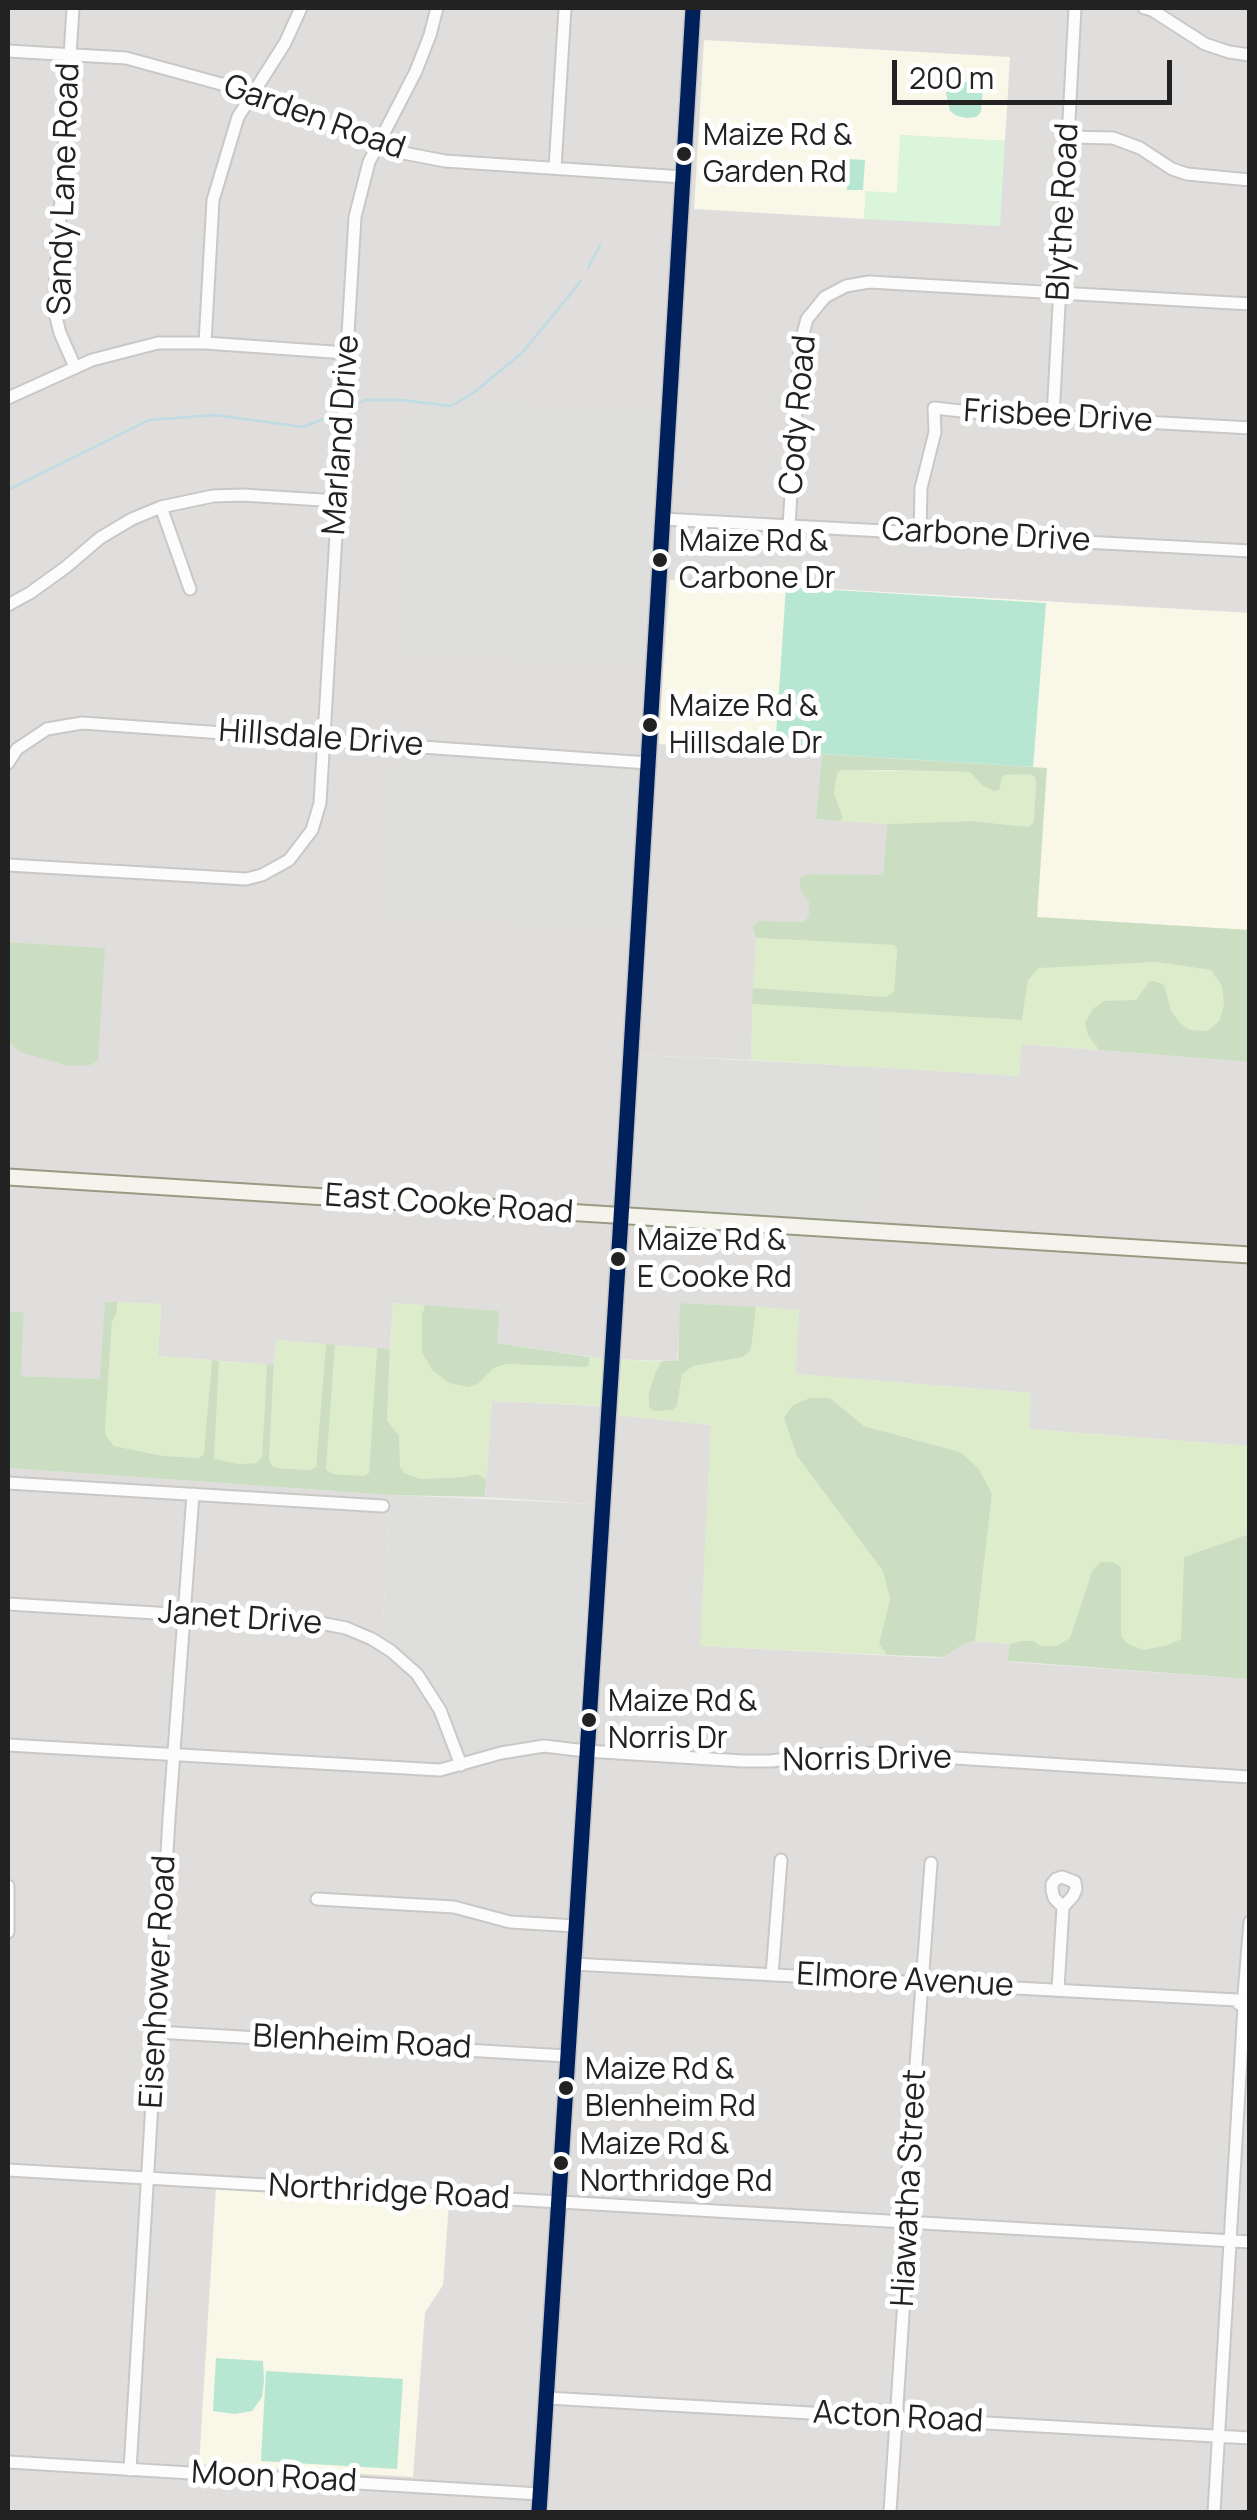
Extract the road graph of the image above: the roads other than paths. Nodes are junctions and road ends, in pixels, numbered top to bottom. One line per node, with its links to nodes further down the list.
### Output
1 (73, 8): 9 (street, Sandy Lane Road)
2 (301, 8): 11 (street)
3 (438, 8): 13 (street, Marland Drive)
4 (565, 8): 14 (street)
5 (694, 8): 15 (street)
6 (1075, 8): 12 (street, Blythe Road)
7 (1144, 8): 10 (street)
8 (8, 51): 9 (street, Garden Road)
9 (70, 54): 11 (street, Garden Road); 21 (street, Sandy Lane Road)
10 (1250, 56)
11 (252, 95): 13 (street, Garden Road); 19 (street)
12 (1068, 137): 16 (street); 17 (street, Blythe Road)
13 (378, 144): 14 (street, Garden Road); 20 (street, Marland Drive)
14 (555, 168): 15 (street, Garden Road)
15 (683, 177): 27 (street)
16 (1250, 180)
17 (1060, 294): 18 (street); 23 (street, Blythe Road); 28 (street, Cody Road)
18 (1250, 304)
19 (205, 343): 20 (street); 21 (street)
20 (347, 352): 25 (street, Marland Drive)
21 (75, 367): 22 (street)
22 (8, 398)
23 (1053, 417): 24 (street, Frisbee Drive); 29 (street, Frisbee Drive)
24 (1250, 428)
25 (338, 501): 26 (street); 33 (street, Marland Drive)
26 (160, 507): 31 (street); 32 (street)
27 (664, 519): 28 (street, Carbone Drive); 34 (street)
28 (789, 526): 29 (street, Carbone Drive)
29 (920, 533): 30 (street, Carbone Drive)
30 (1250, 551)
31 (190, 589)
32 (8, 605)
33 (323, 740): 34 (street, Hillsdale Drive); 35 (street, Hillsdale Drive); 36 (street, Marland Drive)
34 (648, 762): 38 (street)
35 (8, 764)
36 (8, 865)
37 (8, 1177): 38 (main road, East Cooke Road)
38 (621, 1216): 39 (main road, East Cooke Road); 46 (street)
39 (1250, 1254)
40 (8, 1482): 41 (street)
41 (192, 1494): 42 (street); 44 (street, Eisenhower Road)
42 (383, 1506)
43 (8, 1604): 44 (street, Janet Drive)
44 (184, 1614): 47 (street, Eisenhower Road); 48 (street, Janet Drive)
45 (8, 1744): 47 (street, Norris Drive)
46 (586, 1752): 48 (street, Norris Drive); 49 (street, Norris Drive); 56 (street)
47 (173, 1755): 48 (street, Norris Drive); 63 (street, Eisenhower Road)
48 (461, 1765)
49 (1250, 1777)
50 (781, 1860): 59 (street)
51 (931, 1863): 60 (street, Hiawatha Street)
52 (8, 1886): 57 (street)
53 (317, 1899): 56 (street)
54 (1063, 1907): 61 (street)
55 (1250, 1922): 62 (street)
56 (576, 1926): 58 (street)
57 (8, 1932)
58 (573, 1964): 59 (street, Elmore Avenue); 64 (street)
59 (772, 1975): 60 (street, Elmore Avenue)
60 (922, 1983): 61 (street, Elmore Avenue); 68 (street, Hiawatha Street)
61 (1058, 1989): 62 (street, Elmore Avenue)
62 (1245, 2000): 69 (street)
63 (156, 2032): 64 (street, Blenheim Road); 66 (street, Eisenhower Road)
64 (567, 2056): 67 (street)
65 (8, 2170): 66 (street, Northridge Road)
66 (147, 2178): 67 (street, Northridge Road); 76 (street, Eisenhower Road)
67 (558, 2202): 68 (street, Northridge Road); 71 (street)
68 (908, 2222): 69 (street, Northridge Road); 72 (street, Hiawatha Street)
69 (1230, 2241): 70 (street, Northridge Road); 73 (street)
70 (1250, 2242)
71 (546, 2398): 72 (street, Acton Road); 77 (street)
72 (896, 2418): 73 (street, Acton Road); 79 (street, Hiawatha Street)
73 (1218, 2437): 74 (street, Acton Road); 80 (street)
74 (1250, 2438)
75 (8, 2462): 76 (street, Moon Road)
76 (130, 2470): 77 (street, Moon Road)
77 (540, 2494): 78 (street)
78 (539, 2512)
79 (890, 2512)
80 (1214, 2512)

